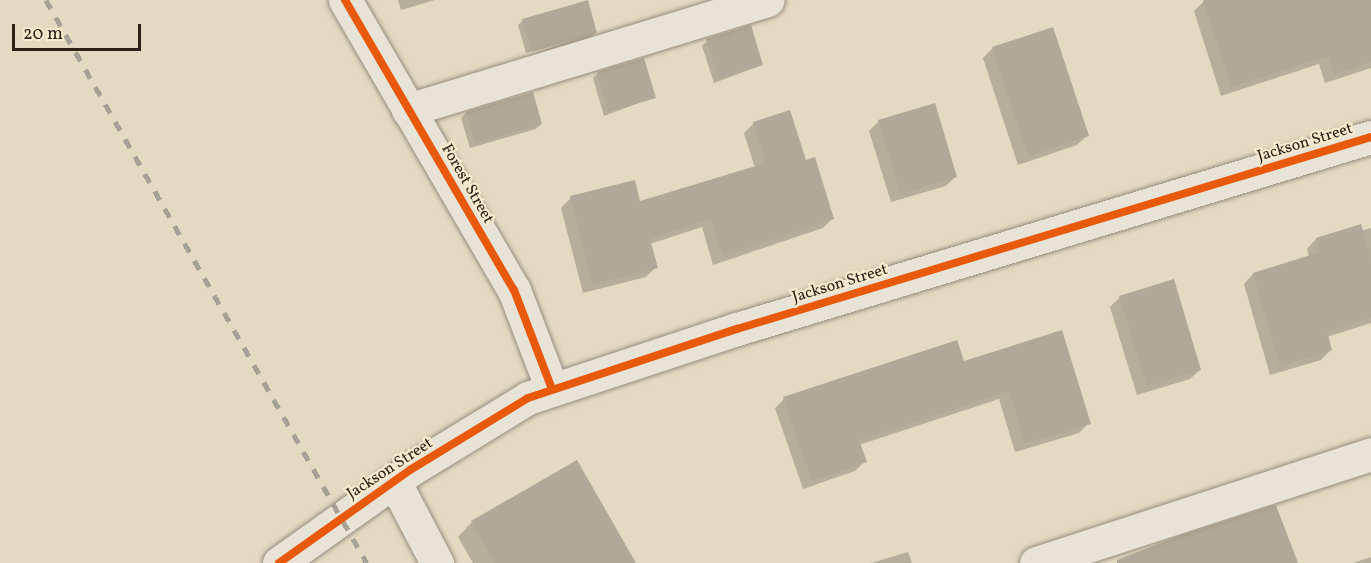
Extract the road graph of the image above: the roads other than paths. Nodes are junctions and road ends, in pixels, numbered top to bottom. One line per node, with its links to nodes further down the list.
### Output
1 (345, 0): 3 (street, Forest Street)
2 (768, 0): 3 (street)
3 (408, 110): 5 (street, Forest Street)
4 (1371, 137): 5 (street, Jackson Street)
5 (552, 389): 7 (street, Jackson Street)
6 (1370, 457): 10 (street)
7 (394, 481): 8 (street, Jackson Street); 9 (street)
8 (279, 563)
9 (437, 563)
10 (1036, 563)

